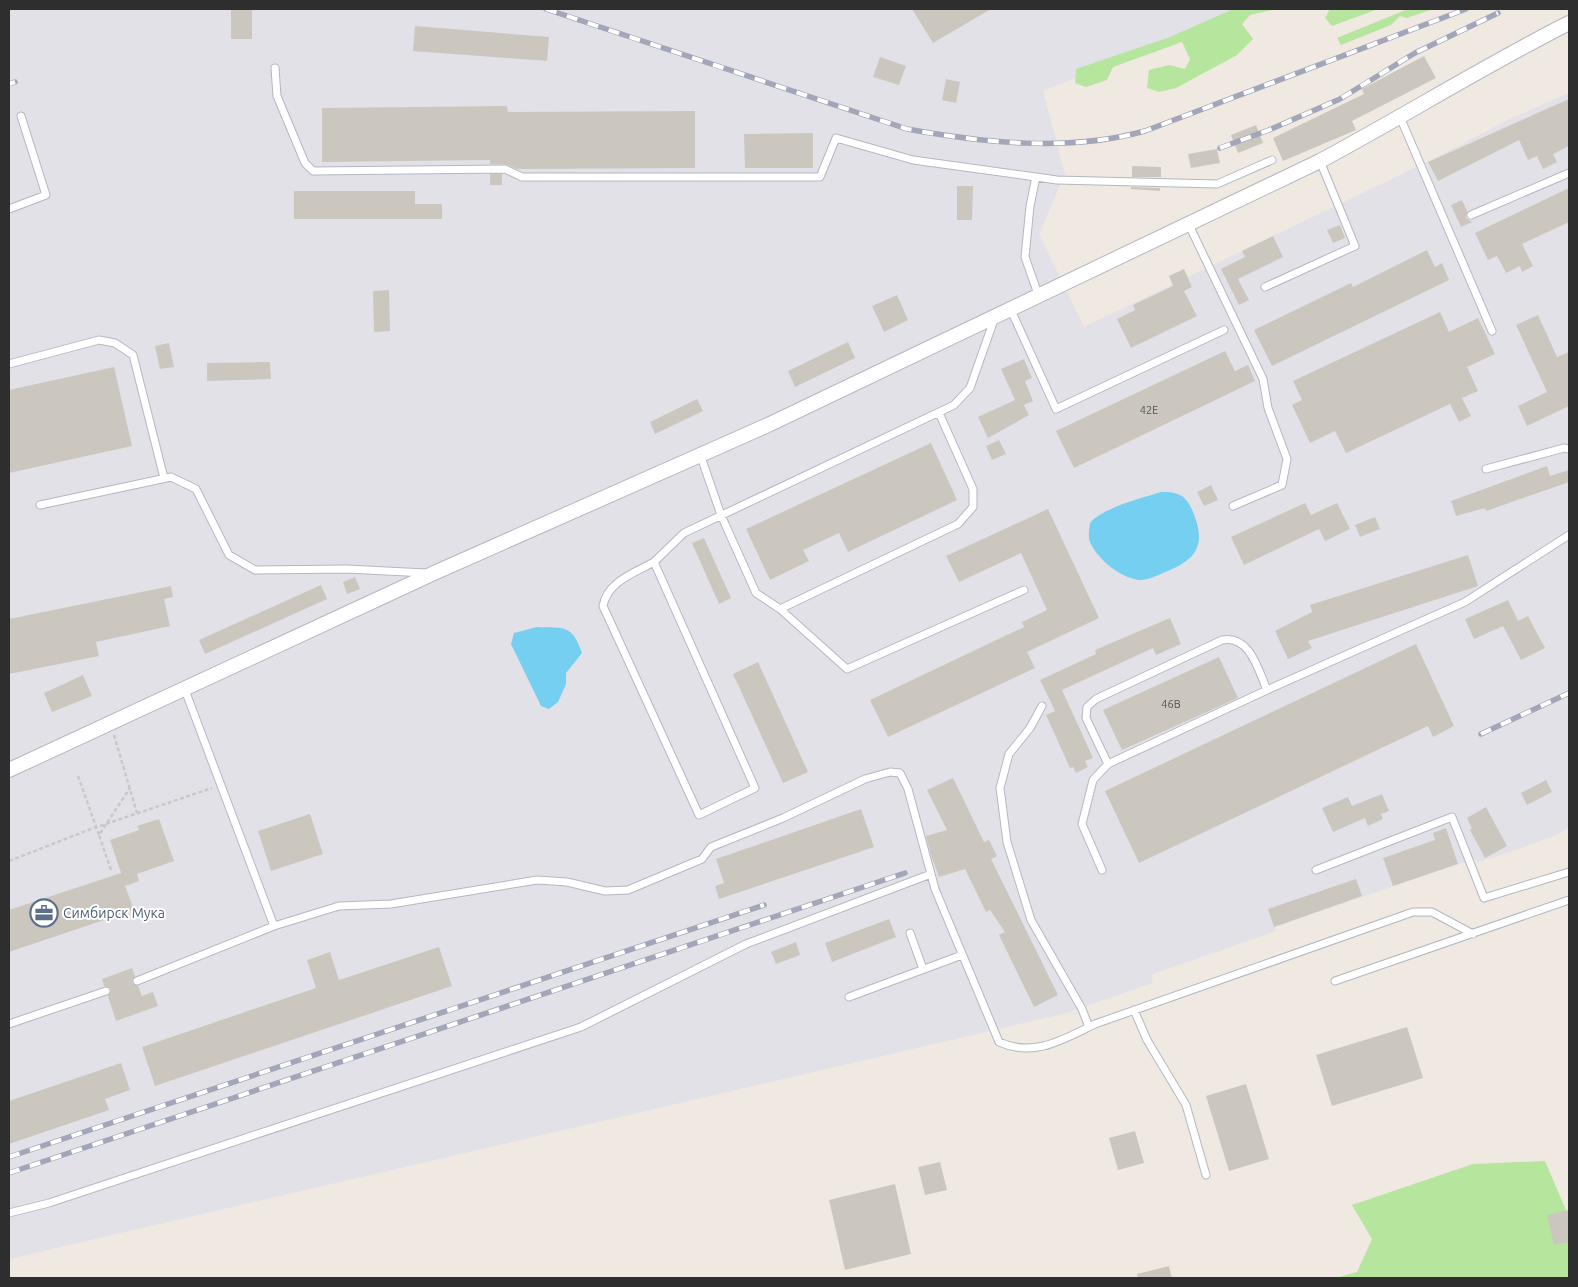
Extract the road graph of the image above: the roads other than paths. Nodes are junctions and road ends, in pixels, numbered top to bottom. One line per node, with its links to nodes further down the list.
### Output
1 (1569, 23): 4 (street)
2 (275, 68): 8 (lane)
3 (21, 116): 9 (lane)
4 (1400, 117): 6 (street); 17 (lane)
5 (1272, 160): 8 (lane)
6 (1320, 161): 11 (street); 12 (lane)
7 (1569, 173): 10 (lane)
8 (1036, 177): 13 (lane)
9 (9, 209)
10 (1471, 215)
11 (1188, 223): 13 (street); 25 (lane)
12 (1265, 287)
13 (1038, 294): 14 (street)
14 (1009, 308): 15 (street); 16 (lane)
15 (996, 314): 19 (lane); 21 (street)
16 (1224, 330)
17 (1492, 331)
18 (9, 364): 23 (lane)
19 (939, 412): 26 (lane); 31 (lane)
20 (1569, 449): 22 (lane)
21 (700, 454): 26 (lane); 29 (street)
22 (1486, 469)
23 (164, 478): 24 (lane); 29 (lane)
24 (40, 505)
25 (1233, 506)
26 (721, 516): 28 (lane); 31 (lane)
27 (1569, 535): 33 (lane)
28 (654, 562): 28 (lane)
29 (434, 573): 32 (street)
30 (1024, 590): 31 (lane)
31 (780, 610)
32 (185, 690): 36 (street); 42 (lane)
33 (1267, 690): 35 (lane); 35 (lane)
34 (1042, 706): 53 (lane)
35 (1108, 764): 37 (lane)
36 (9, 770)
37 (1102, 870)
38 (1316, 870): 39 (lane)
39 (1569, 872)
40 (931, 874): 42 (lane); 45 (lane); 55 (lane)
41 (1569, 900): 44 (lane)
42 (274, 926): 47 (lane)
43 (910, 933): 46 (lane)
44 (1472, 934): 48 (lane); 51 (lane)
45 (962, 956): 46 (lane); 53 (lane)
46 (923, 969): 50 (lane)
47 (137, 981)
48 (1335, 981)
49 (106, 992): 52 (lane)
50 (849, 997)
51 (1134, 1010): 53 (lane); 54 (lane)
52 (9, 1024)
53 (1089, 1027)
54 (1206, 1176)
55 (9, 1213)

